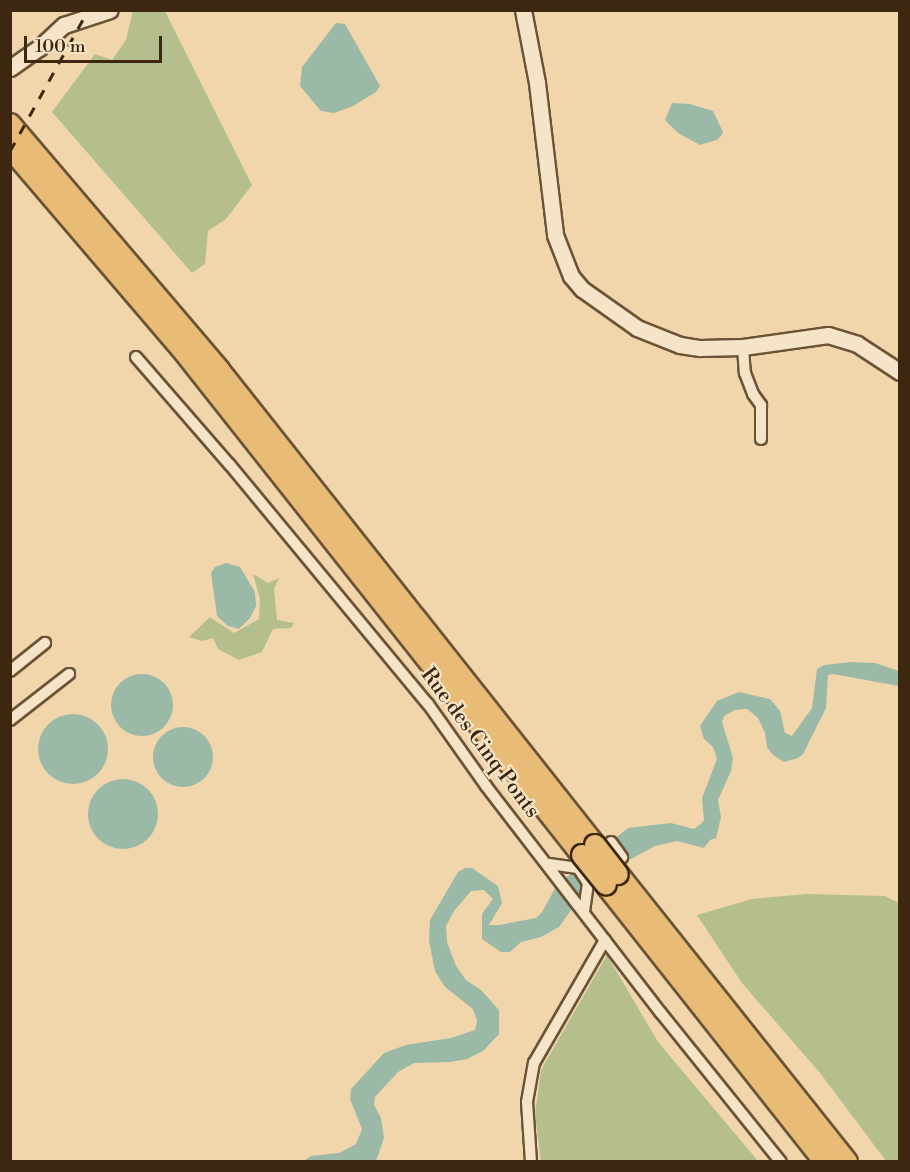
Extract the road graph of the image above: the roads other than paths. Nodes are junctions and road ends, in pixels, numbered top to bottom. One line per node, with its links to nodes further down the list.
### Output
1 (110, 10): 3 (street)
2 (524, 10): 7 (street)
3 (66, 18): 4 (street)
4 (10, 68)
5 (10, 124): 15 (highway)
6 (10, 148): 15 (highway)
7 (743, 347): 9 (street); 10 (street)
8 (136, 357): 16 (street, Rue des Cinq Ponts)
9 (900, 372)
10 (761, 439)
11 (45, 643): 12 (street)
12 (10, 671)
13 (69, 674): 14 (street)
14 (10, 720)
15 (591, 853): 16 (street); 17 (highway, bridge); 17 (street)
16 (546, 861): 18 (street, Rue des Cinq Ponts)
17 (608, 875): 18 (street); 20 (highway); 21 (highway)
18 (587, 916): 19 (street, Rue des Cinq Ponts)
19 (605, 940): 22 (street); 23 (street, Rue des Cinq Ponts)
20 (789, 1117): 21 (highway); 24 (highway)
21 (842, 1160)
22 (531, 1161)
23 (781, 1161)
24 (812, 1161)

